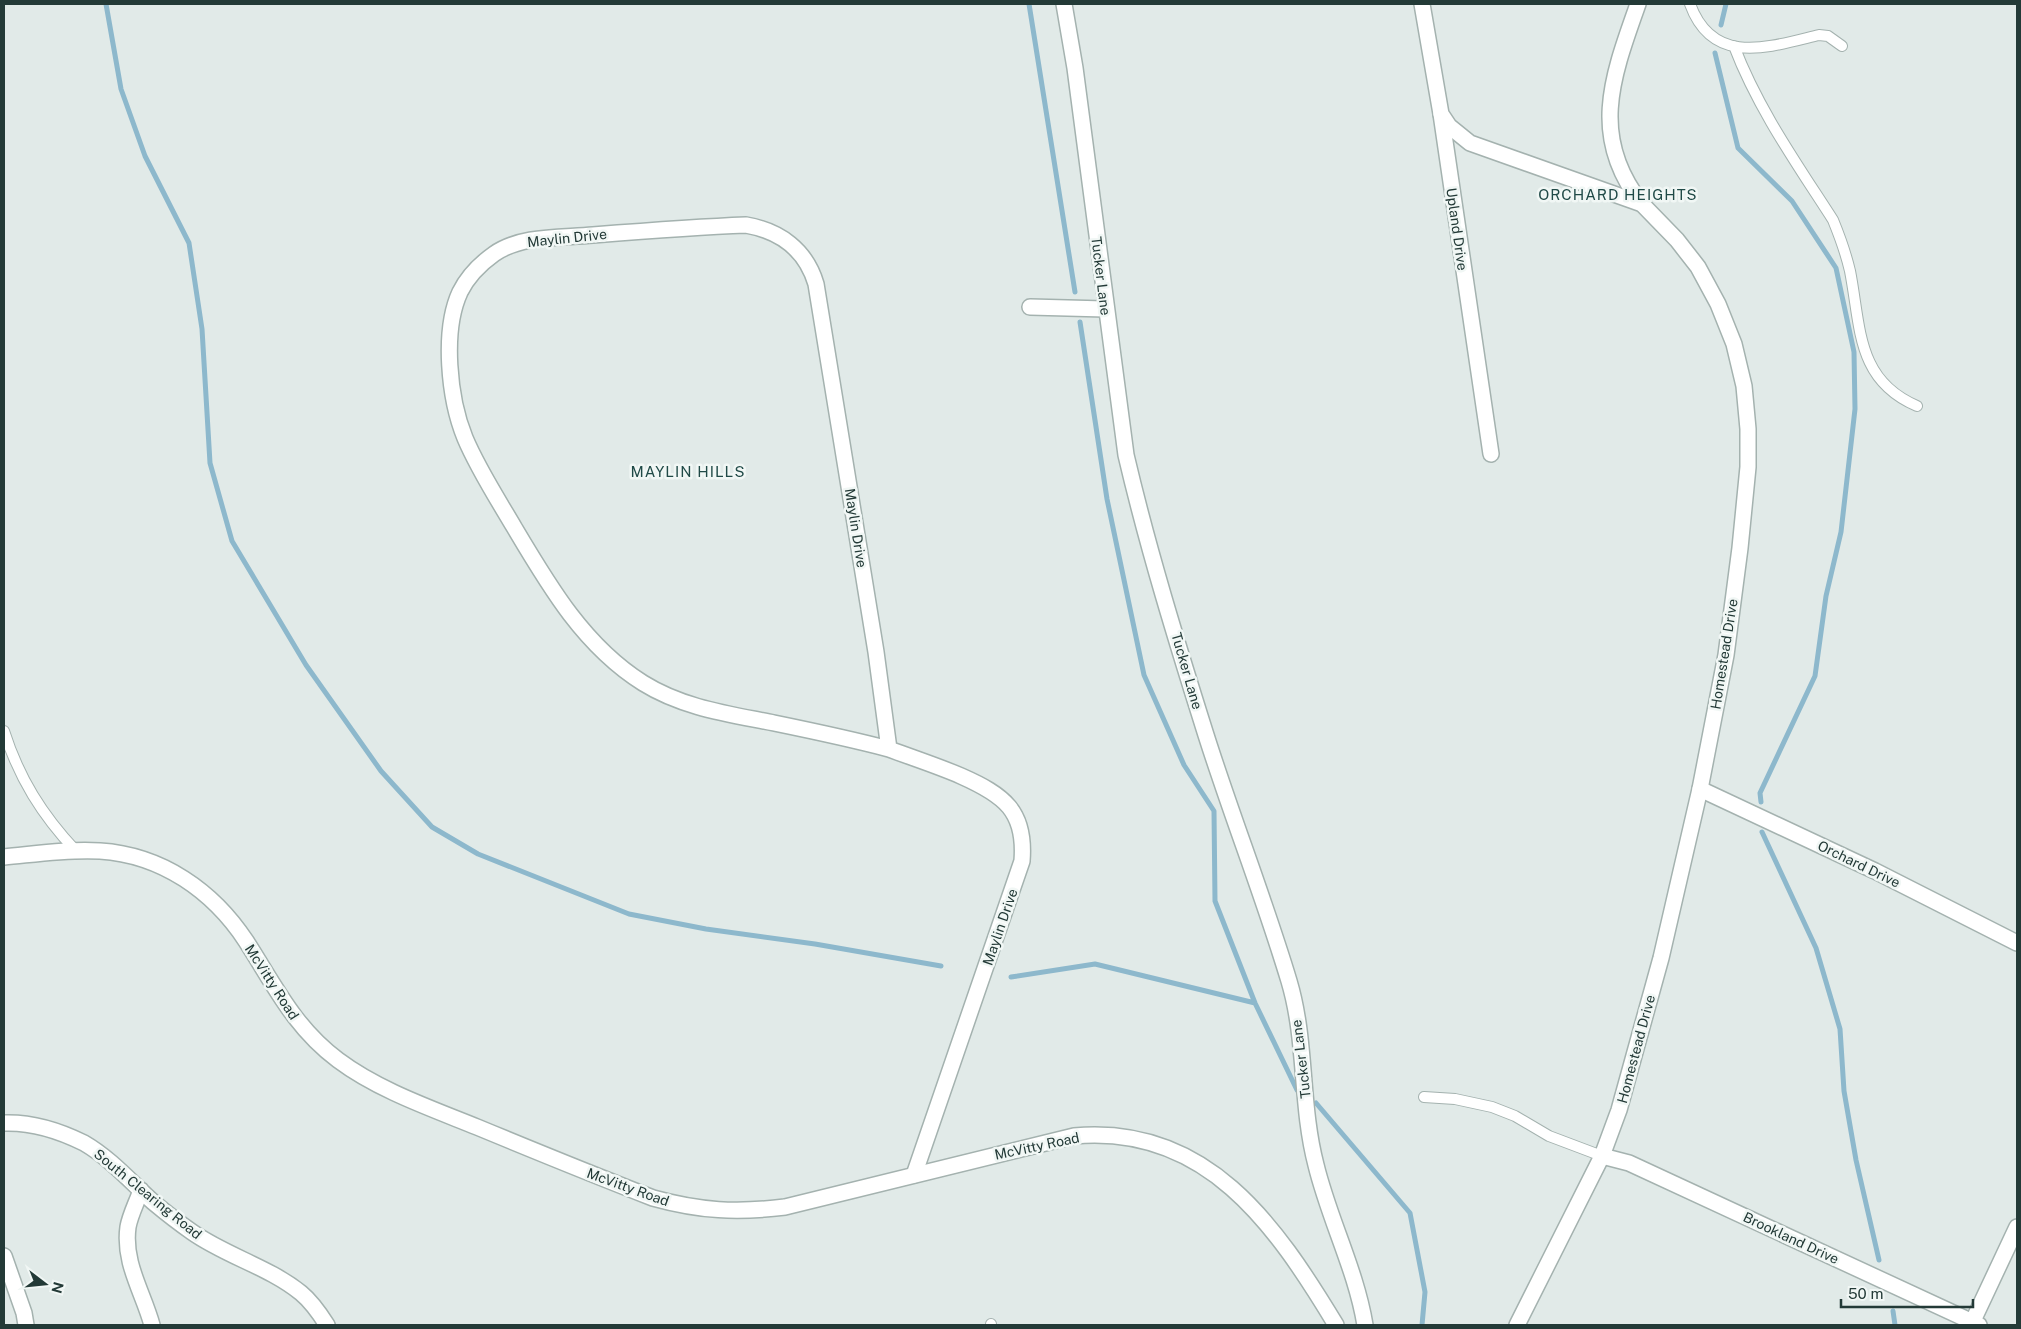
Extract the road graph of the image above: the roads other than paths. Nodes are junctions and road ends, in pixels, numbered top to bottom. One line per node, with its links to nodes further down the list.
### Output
1 (1064, 4): 10 (street, Tucker Lane)
2 (1422, 4): 7 (street, Upland Drive)
3 (1638, 4): 8 (street)
4 (1690, 4): 5 (lane)
5 (1734, 46): 6 (lane); 11 (lane)
6 (1842, 46)
7 (1441, 114): 8 (street, Homestead Drive); 12 (street, Upland Drive)
8 (1642, 204): 15 (street, Homestead Drive)
9 (1030, 307): 10 (street)
10 (1105, 309): 31 (street, Tucker Lane)
11 (1917, 406)
12 (1491, 454)
13 (4, 731): 16 (lane)
14 (889, 749): 14 (street, Maylin Drive); 22 (street, Maylin Drive)
15 (1700, 789): 18 (street, Orchard Drive); 21 (street, Homestead Drive)
16 (76, 850): 17 (street, McVitty Road); 22 (street, McVitty Road)
17 (4, 857)
18 (2017, 944)
19 (1424, 1097): 21 (lane)
20 (4, 1124): 23 (street, South Clearing Road)
21 (1602, 1156): 26 (street, Brookland Drive); 32 (street, Homestead Drive)
22 (914, 1175): 30 (street, McVitty Road)
23 (141, 1190): 28 (street); 29 (street, South Clearing Road)
24 (2017, 1227): 26 (street)
25 (4, 1256): 27 (street)
26 (1974, 1324)
27 (26, 1325)
28 (152, 1325)
29 (328, 1325)
30 (1336, 1325)
31 (1365, 1325)
32 (1517, 1325)

